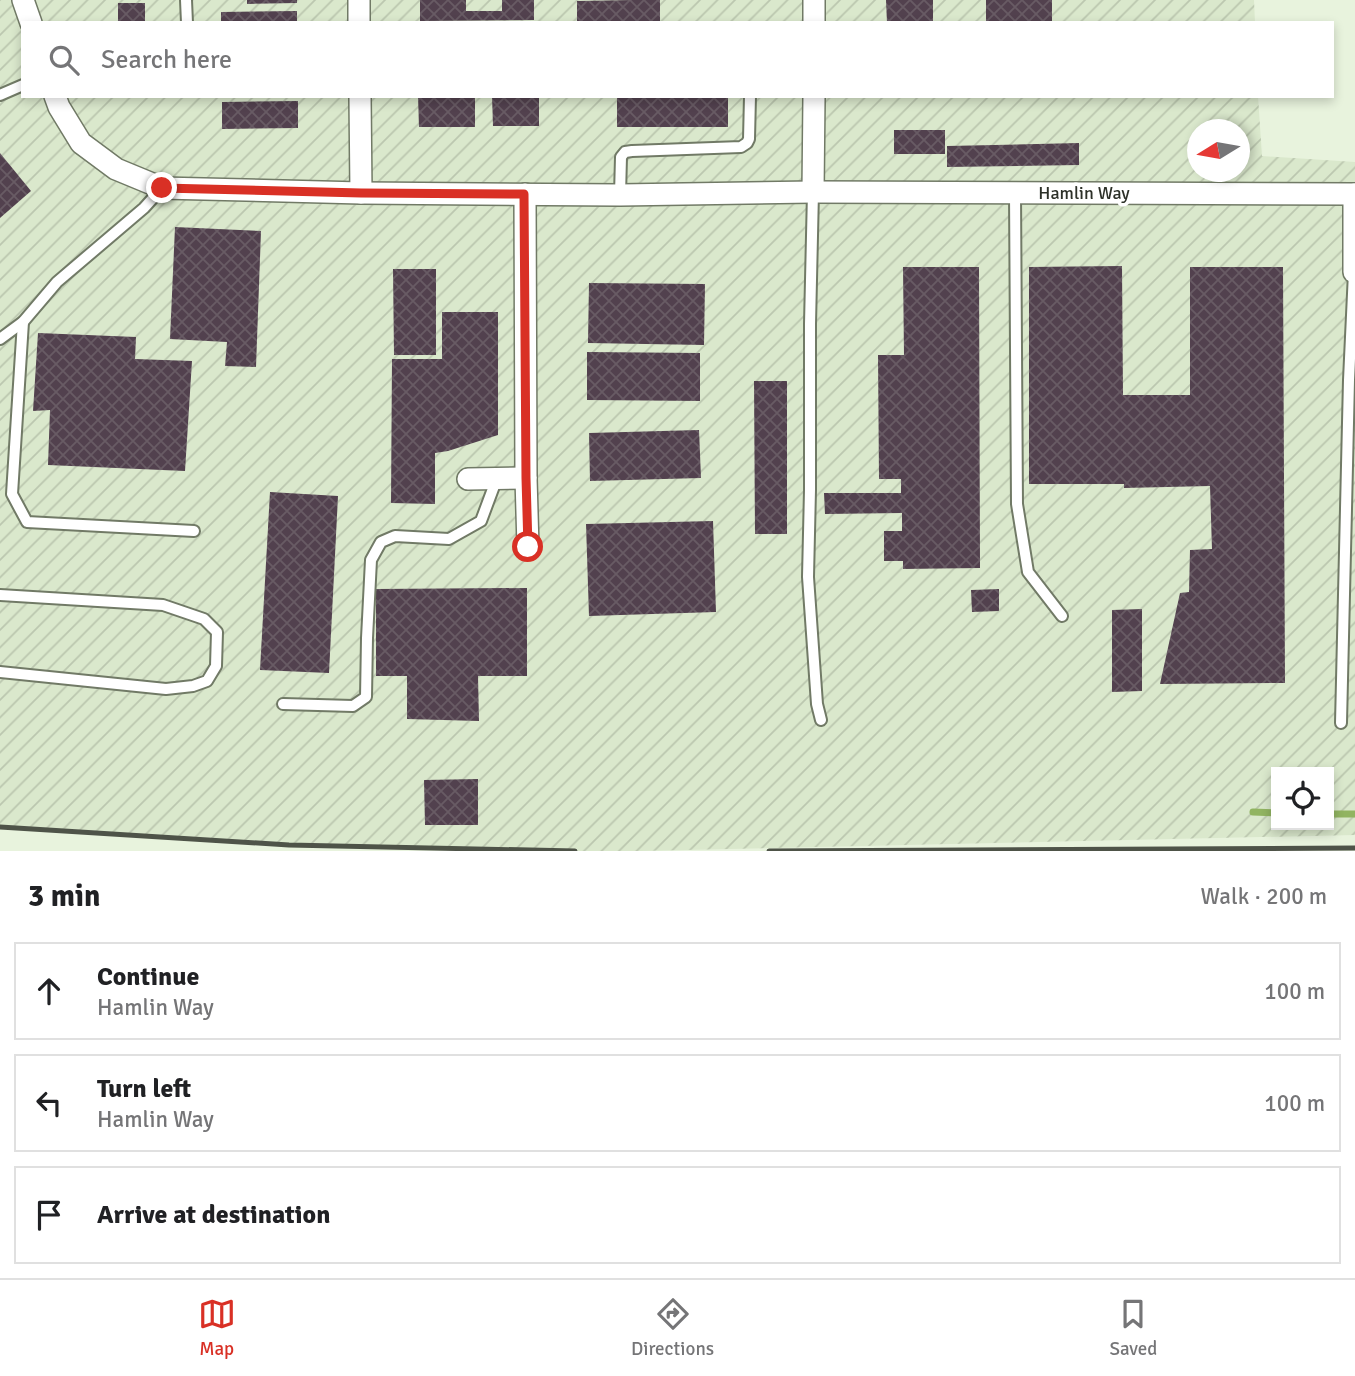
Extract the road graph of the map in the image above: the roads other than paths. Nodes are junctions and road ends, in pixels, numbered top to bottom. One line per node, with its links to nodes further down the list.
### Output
1 (23, 0): 5 (street)
2 (186, 0): 6 (lane)
3 (359, 0): 7 (street)
4 (814, 0): 8 (street)
5 (30, 21)
6 (187, 21)
7 (359, 21)
8 (814, 21)
9 (21, 86): 10 (lane)
10 (0, 95)
11 (56, 98): 15 (street, Hamlin Way)
12 (360, 98): 17 (street)
13 (750, 98): 21 (lane)
14 (814, 98): 16 (street)
15 (162, 188): 17 (street, Hamlin Way); 23 (lane)
16 (813, 192): 18 (street, Hamlin Way); 21 (street, Hamlin Way); 34 (lane)
17 (361, 193): 19 (street, Hamlin Way)
18 (1015, 193): 20 (street, Hamlin Way); 31 (lane)
19 (524, 194): 21 (street, Hamlin Way); 26 (street)
20 (1354, 194): 22 (street, Hamlin Way)
21 (620, 195)
22 (1354, 272): 35 (lane)
23 (23, 322): 24 (lane); 28 (lane)
24 (0, 339)
25 (497, 478): 26 (street); 27 (street); 33 (lane)
26 (526, 478): 29 (street)
27 (468, 479)
28 (194, 531)
29 (528, 547)
30 (0, 595): 32 (lane)
31 (1062, 616)
32 (0, 672)
33 (283, 704)
34 (821, 720)
35 (1340, 723)

